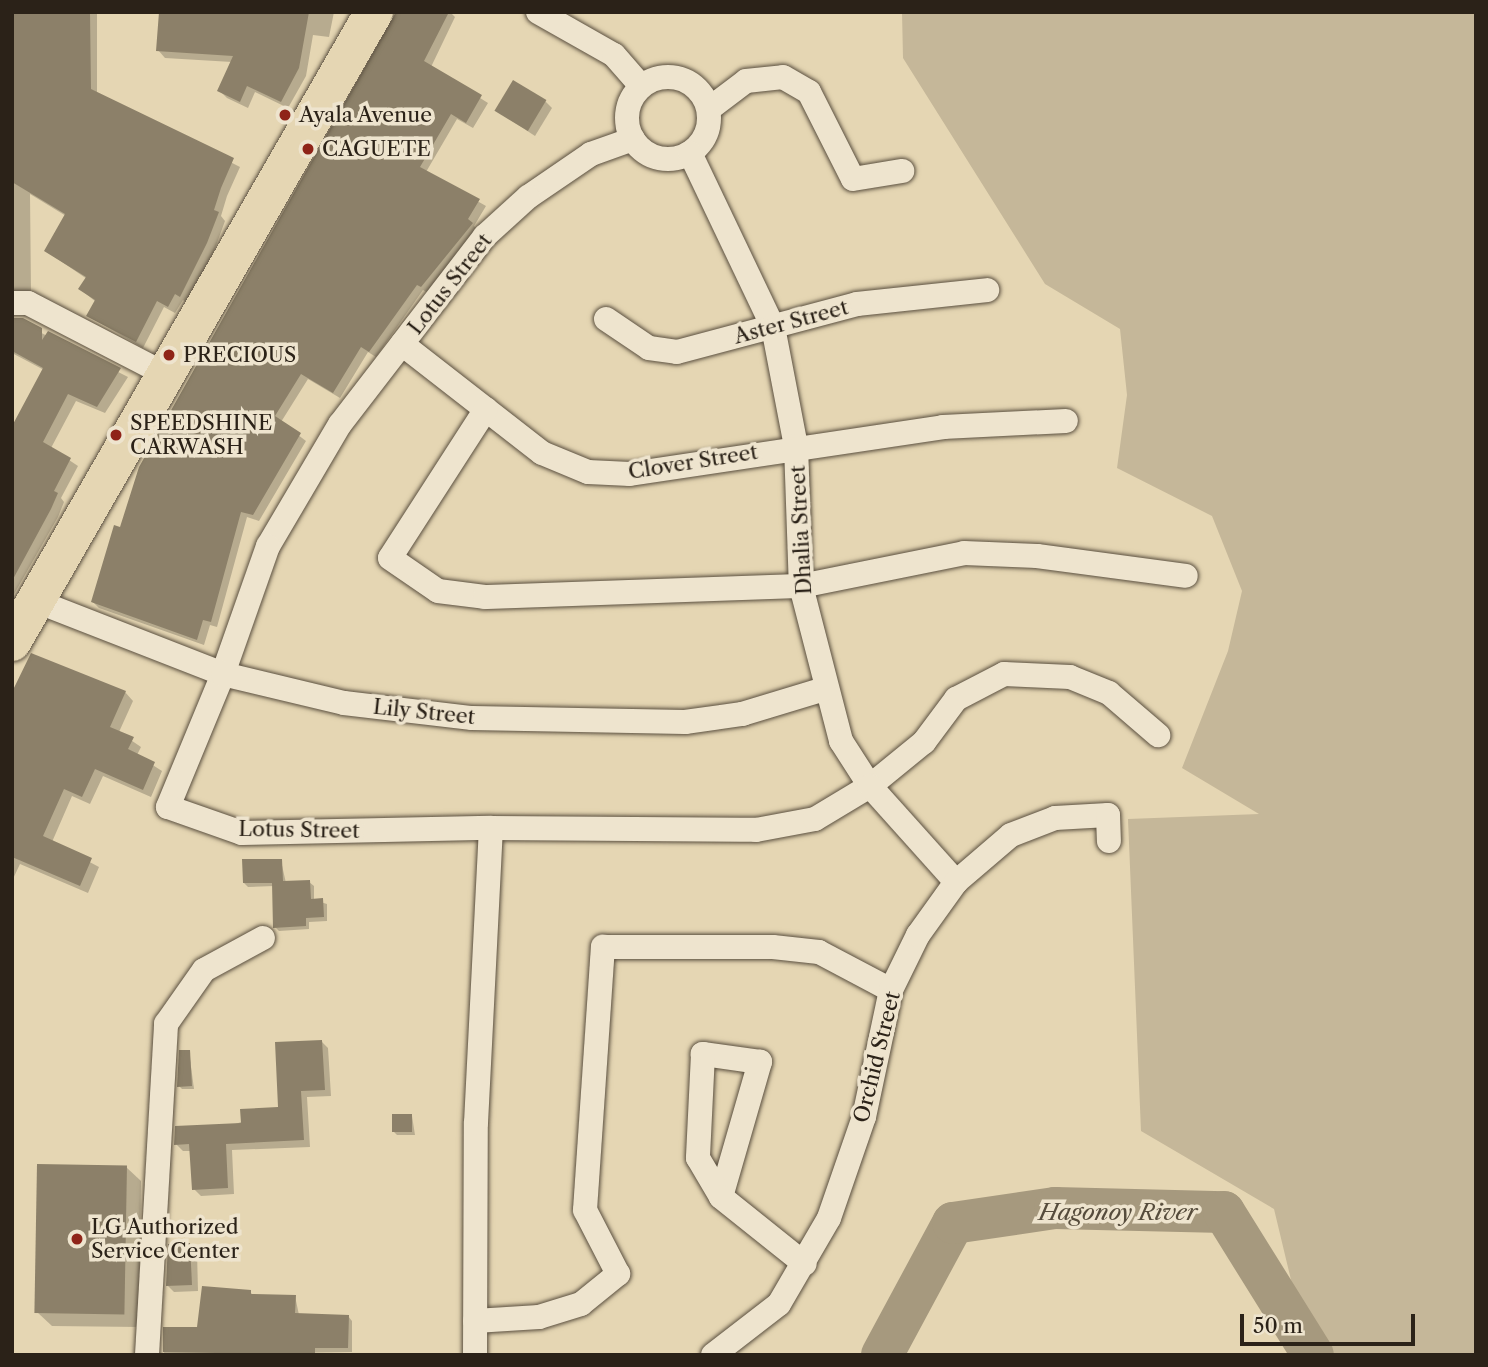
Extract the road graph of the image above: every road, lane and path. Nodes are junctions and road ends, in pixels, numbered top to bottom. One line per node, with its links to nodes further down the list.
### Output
1 (374, 12): 13 (main road)
2 (538, 12): 3 (street)
3 (641, 86): 4 (street); 5 (street)
4 (709, 109): 6 (street); 7 (street)
5 (633, 139): 6 (street); 12 (street, Lotus Street)
6 (690, 153): 11 (street, Dhalia Street)
7 (902, 171)
8 (987, 290): 11 (street, Aster Street)
9 (12, 303): 13 (street)
10 (606, 319): 11 (street, Aster Street)
11 (773, 327): 16 (street, Dhalia Street)
12 (402, 344): 14 (street, Clover Street); 21 (street, Lotus Street)
13 (165, 374): 19 (main road)
14 (486, 409): 16 (street, Clover Street); 18 (street)
15 (1066, 421): 16 (street, Clover Street)
16 (796, 446): 18 (street, Dhalia Street)
17 (1186, 576): 18 (street)
18 (801, 586): 22 (street, Dhalia Street)
19 (36, 601): 20 (main road); 21 (street, Lily Street)
20 (12, 642)
21 (223, 674): 22 (street, Lily Street); 25 (street, Lotus Street)
22 (825, 689): 24 (street, Dhalia Street)
23 (1158, 735): 24 (street, Lotus Street)
24 (870, 786): 25 (street, Lotus Street); 27 (street, Dhalia Street)
25 (491, 828): 32 (street)
26 (1109, 841): 27 (street, Orchid Street)
27 (956, 882): 29 (street, Orchid Street)
28 (263, 939): 33 (street)
29 (891, 990): 31 (street, Orchid Street); 32 (street)
30 (721, 1197): 30 (street); 31 (street)
31 (805, 1264): 35 (street, Orchid Street)
32 (475, 1321): 34 (street)
33 (146, 1355)
34 (475, 1355)
35 (713, 1355)

